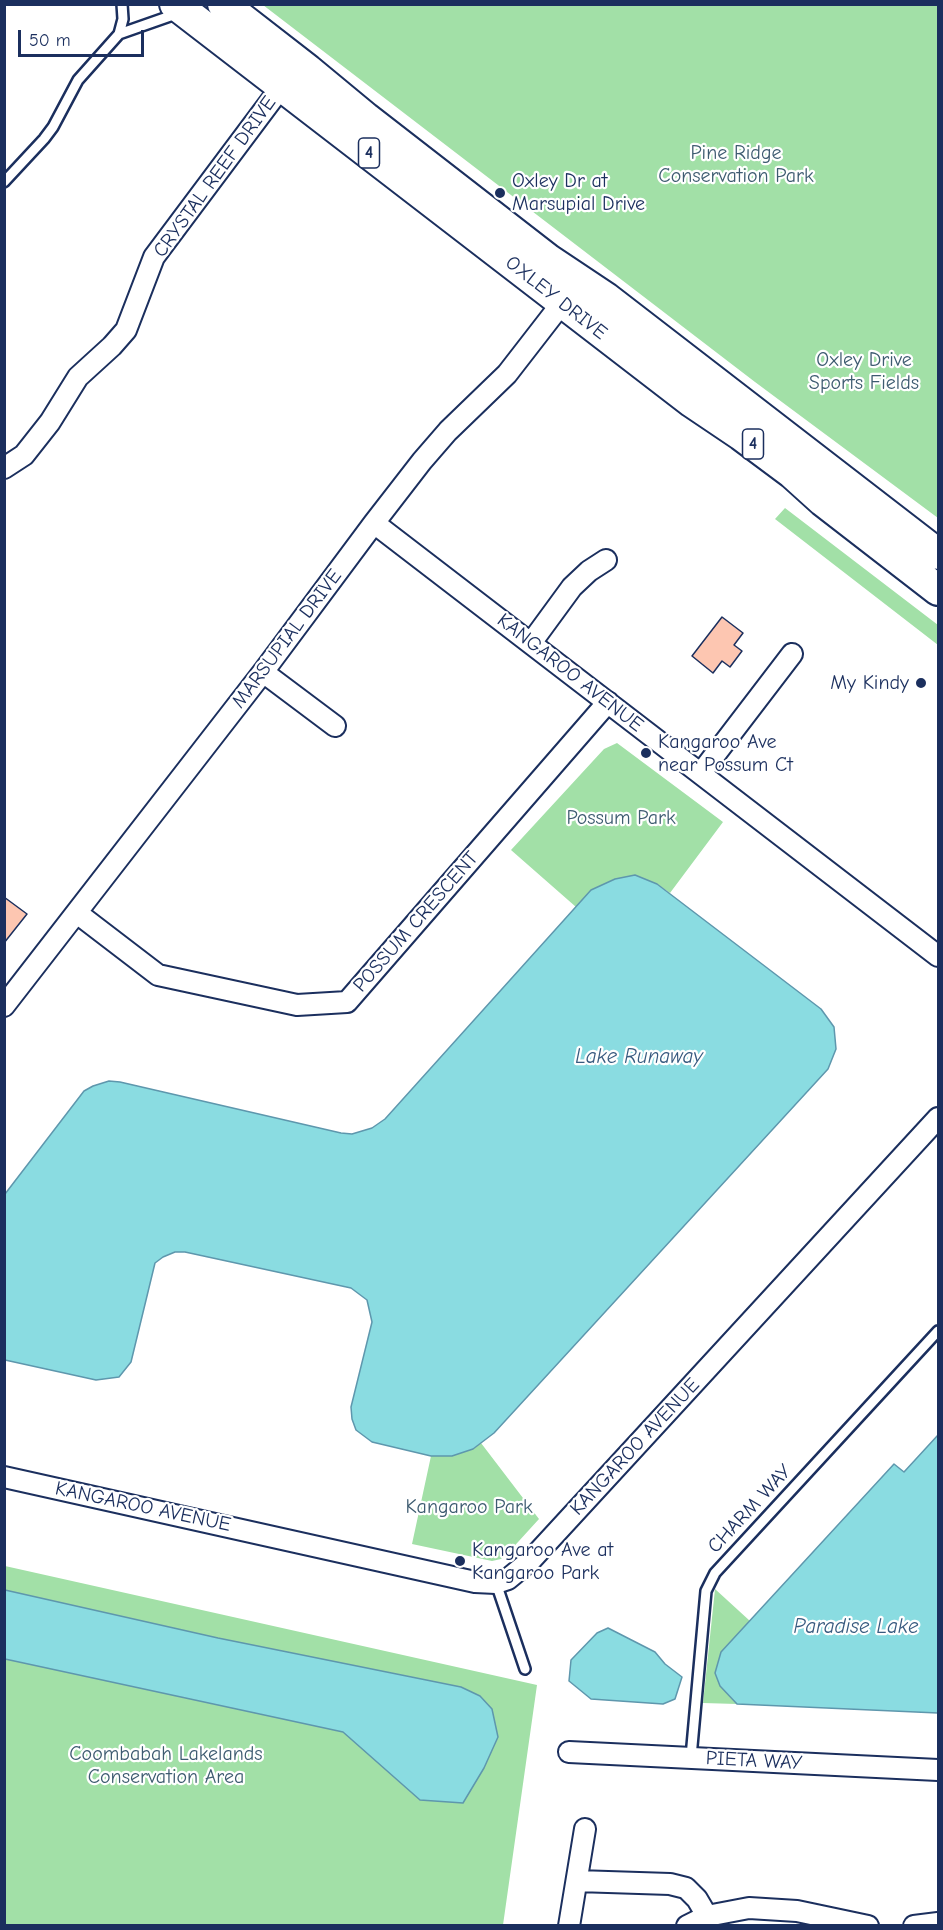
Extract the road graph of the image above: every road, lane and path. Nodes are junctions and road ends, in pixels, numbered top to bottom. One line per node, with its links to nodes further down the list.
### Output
1 (122, 4): 4 (lane)
2 (223, 4): 7 (main road, OXLEY DRIVE / 4)
3 (179, 8): 4 (lane); 5 (main road, OXLEY DRIVE / 4)
4 (119, 34): 6 (lane)
5 (282, 86): 7 (main road, OXLEY DRIVE / 4); 8 (street, CRYSTAL REEF DRIVE)
6 (4, 183)
7 (572, 292): 9 (street, MARSUPIAL DRIVE); 10 (main road, OXLEY DRIVE / 4); 12 (main road, OXLEY DRIVE / 4)
8 (4, 468)
9 (374, 523): 13 (street, KANGAROO AVENUE); 15 (street, MARSUPIAL DRIVE)
10 (939, 554)
11 (606, 560): 13 (street)
12 (939, 590)
13 (531, 643): 16 (street, KANGAROO AVENUE)
14 (792, 654): 18 (street)
15 (263, 672): 17 (street); 19 (street, MARSUPIAL DRIVE)
16 (608, 702): 18 (street, KANGAROO AVENUE); 19 (street, POSSUM CRESCENT)
17 (335, 726)
18 (701, 773): 20 (street, KANGAROO AVENUE)
19 (77, 913): 21 (street, MARSUPIAL DRIVE)
20 (939, 956)
21 (4, 1006)
22 (939, 1118): 25 (street, KANGAROO AVENUE)
23 (939, 1331): 28 (lane, CHARM WAY)
24 (4, 1477): 25 (street, KANGAROO AVENUE)
25 (496, 1583): 26 (lane)
26 (525, 1669)
27 (569, 1752): 28 (street, PIETA WAY)
28 (691, 1758): 29 (street, PIETA WAY)
29 (939, 1770)
30 (585, 1829): 31 (street)
31 (577, 1881): 32 (street); 34 (street)
32 (707, 1916): 35 (street); 36 (street)
33 (939, 1923): 37 (street)
34 (569, 1926)
35 (687, 1926)
36 (868, 1926)
37 (914, 1926)

